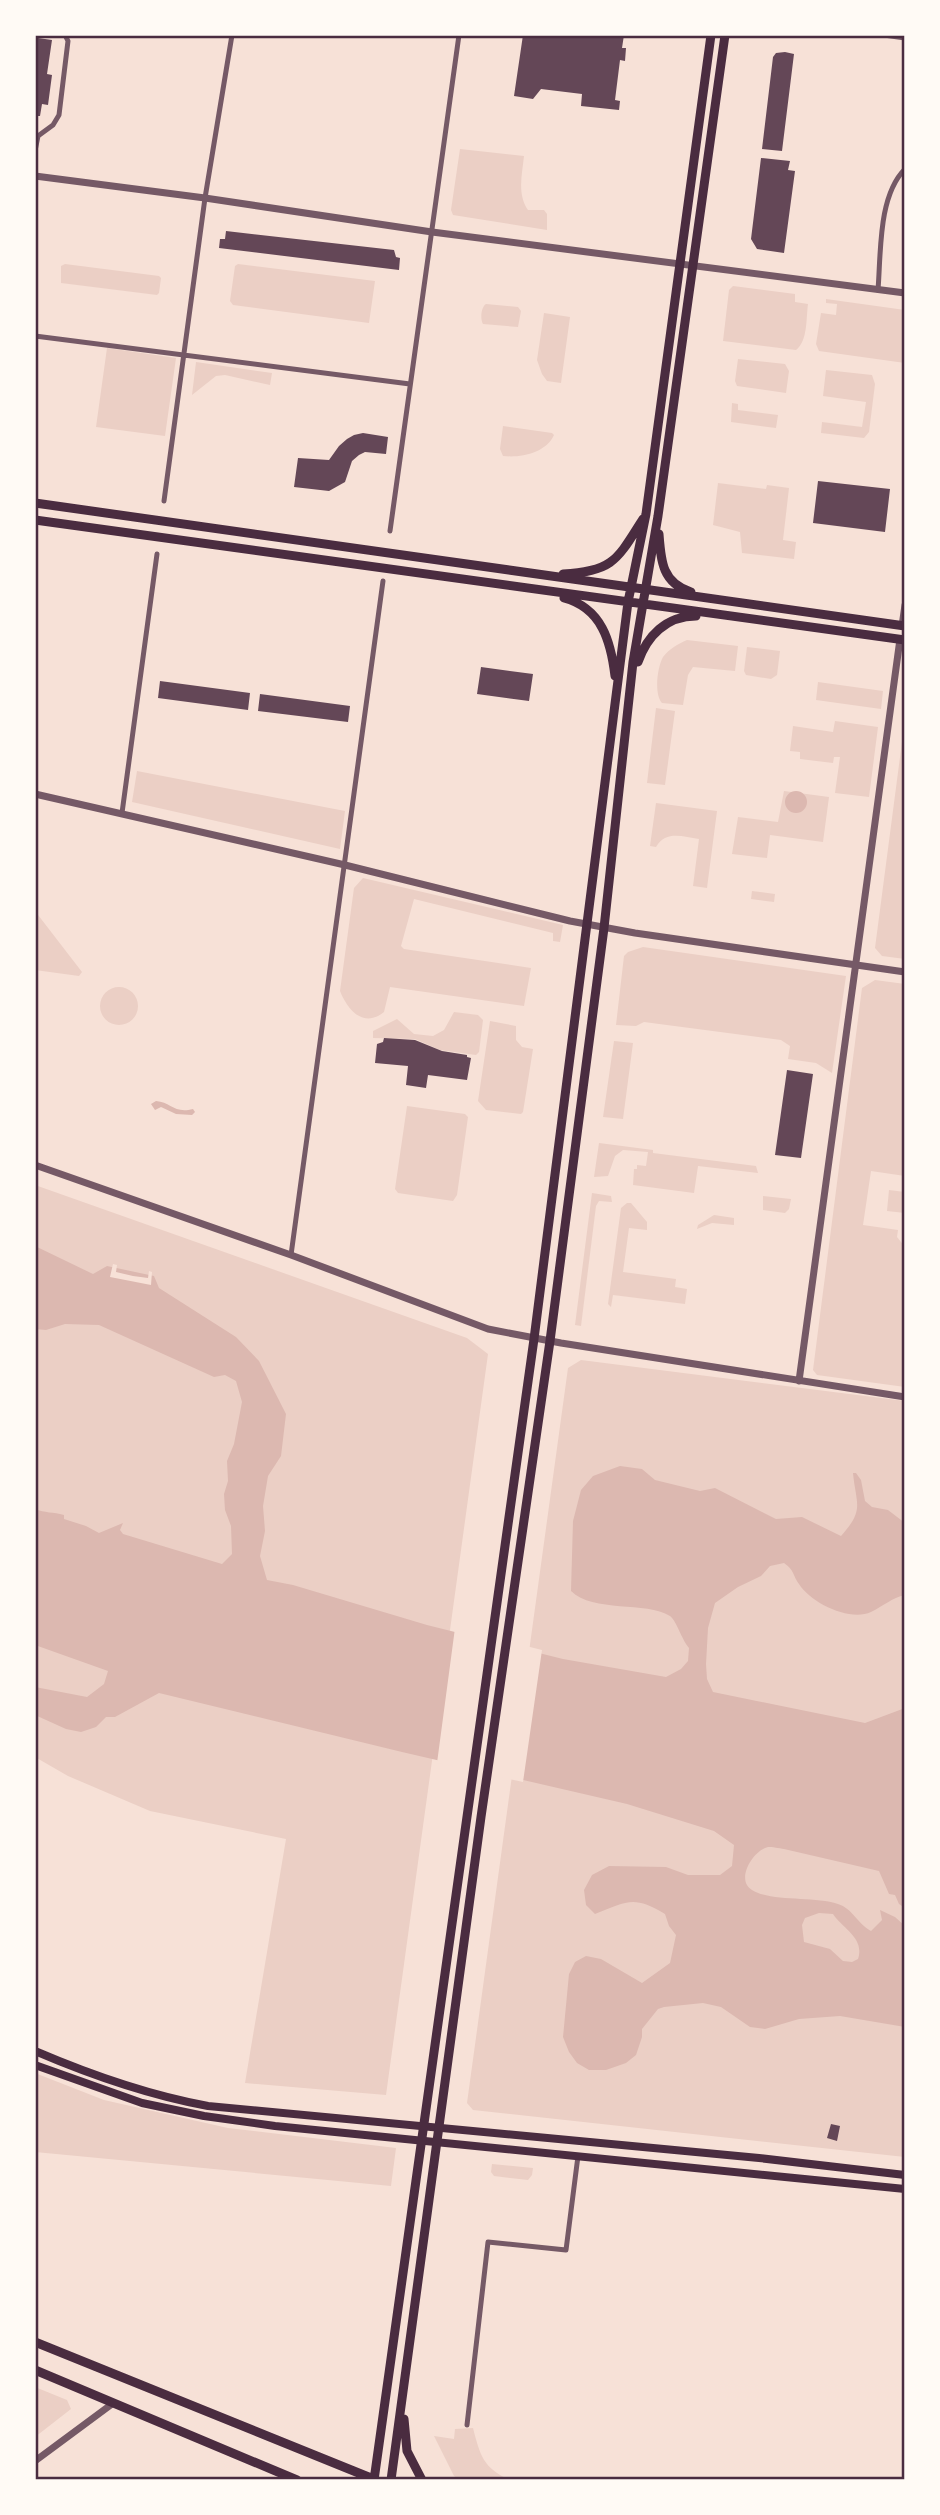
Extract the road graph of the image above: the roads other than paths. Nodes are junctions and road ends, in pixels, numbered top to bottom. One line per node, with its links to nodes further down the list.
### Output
1 (65, 35): 8 (street)
2 (232, 35): 11 (street)
3 (459, 35): 12 (street)
4 (711, 35): 13 (main road)
5 (725, 35): 14 (main road)
6 (884, 35): 7 (street)
7 (905, 38)
8 (35, 151)
9 (905, 169): 15 (street)
10 (35, 176): 11 (street)
11 (205, 198): 12 (street); 18 (street)
12 (432, 232): 13 (street); 19 (street)
13 (681, 263): 14 (street); 22 (main road)
14 (694, 265): 15 (street); 23 (main road)
15 (878, 290): 16 (street)
16 (905, 293)
17 (35, 336): 18 (street)
18 (183, 356): 19 (street); 20 (street)
19 (410, 384): 25 (street)
20 (164, 501)
21 (35, 503): 27 (main road)
22 (646, 514): 27 (main road); 30 (main road)
23 (658, 516): 31 (main road); 32 (main road)
24 (35, 520): 29 (main road)
25 (390, 531)
26 (157, 554): 42 (street)
27 (526, 574): 30 (main road)
28 (383, 581): 43 (street)
29 (525, 588): 33 (main road); 39 (main road)
30 (631, 588): 31 (main road); 33 (main road)
31 (646, 590): 32 (main road); 34 (main road)
32 (723, 601): 37 (main road)
33 (628, 602): 34 (main road); 39 (main road)
34 (643, 604): 36 (main road); 40 (main road)
35 (905, 605): 37 (street)
36 (721, 615): 38 (main road); 40 (main road)
37 (903, 626)
38 (902, 640): 46 (street)
39 (618, 692): 44 (main road)
40 (630, 695): 45 (main road)
41 (35, 794): 42 (street)
42 (122, 813): 43 (street)
43 (345, 865): 44 (street); 49 (street)
44 (587, 924): 45 (street); 50 (main road)
45 (604, 928): 46 (street); 51 (main road)
46 (855, 966): 47 (street); 52 (street)
47 (905, 972)
48 (35, 1165): 49 (street)
49 (291, 1255): 50 (street)
50 (534, 1339): 51 (street); 56 (main road)
51 (550, 1341): 52 (street); 57 (main road)
52 (799, 1381): 53 (street)
53 (905, 1396)
54 (35, 2051): 56 (main road)
55 (35, 2065): 58 (main road)
56 (423, 2126): 57 (main road); 58 (main road)
57 (439, 2128): 59 (main road); 61 (main road)
58 (421, 2141): 59 (main road); 70 (main road)
59 (437, 2143): 60 (main road); 64 (main road)
60 (578, 2156): 62 (main road); 67 (street)
61 (905, 2175)
62 (905, 2189)
63 (35, 2342): 70 (main road)
64 (407, 2359): 71 (main road); 72 (main road)
65 (35, 2370): 66 (main road)
66 (112, 2404): 68 (street); 69 (main road)
67 (467, 2425)
68 (35, 2461)
69 (297, 2480)
70 (375, 2480)
71 (391, 2480)
72 (422, 2480)

